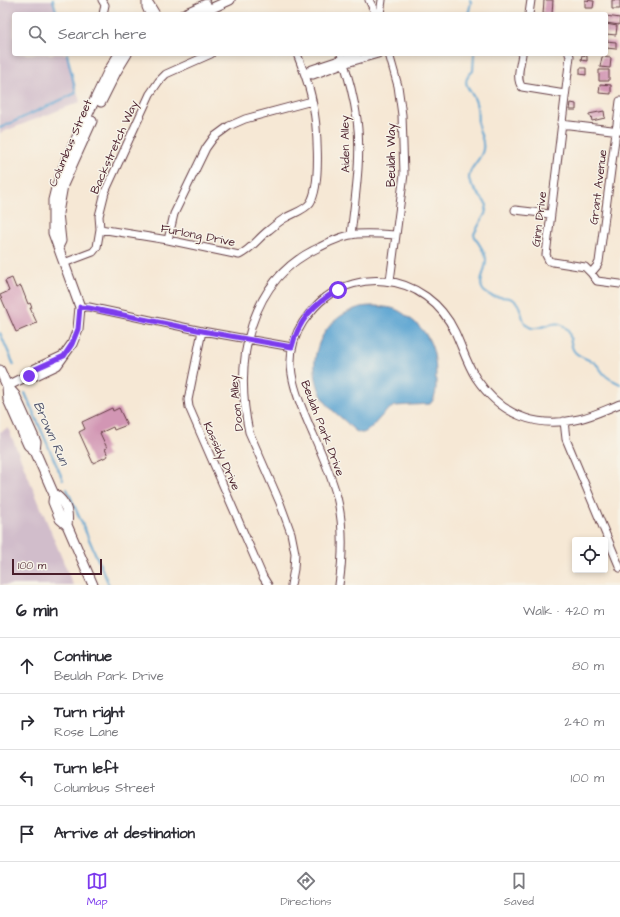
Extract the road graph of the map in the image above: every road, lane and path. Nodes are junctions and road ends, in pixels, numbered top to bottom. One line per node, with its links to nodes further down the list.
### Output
1 (102, 0): 8 (street)
2 (146, 0): 9 (street); 10 (street)
3 (214, 0): 11 (street)
4 (230, 0): 12 (street)
5 (369, 0): 13 (street)
6 (382, 0): 14 (street)
7 (531, 0): 15 (street)
8 (104, 12)
9 (148, 12)
10 (155, 12)
11 (188, 12)
12 (203, 12)
13 (375, 12)
14 (380, 12)
15 (529, 12)
16 (118, 56): 37 (street, Columbus Street)
17 (126, 56): 37 (street, Columbus Street)
18 (206, 56): 33 (street, Backstretch Way)
19 (298, 56): 25 (street)
20 (364, 56): 24 (street)
21 (390, 56): 35 (street, Beulah Way)
22 (522, 56): 26 (street)
23 (570, 56): 26 (street, Ginn Drive)
24 (342, 59): 25 (street); 34 (street, Aiden Alley)
25 (305, 74): 27 (street, Furlong Drive)
26 (565, 94): 29 (street, Ginn Drive)
27 (312, 101): 36 (street); 36 (street, Furlong Drive)
28 (620, 101): 30 (street, Grant Avenue)
29 (561, 124): 30 (street); 32 (street, Ginn Drive)
30 (618, 131): 39 (street, Grant Avenue)
31 (515, 210): 32 (street)
32 (550, 214): 39 (street, Ginn Drive)
33 (100, 229): 36 (street, Furlong Drive); 38 (street, Backstretch Way)
34 (351, 235): 35 (street, Doon Alley); 44 (street, Doon Alley)
35 (396, 235): 40 (street, Beulah Way)
36 (168, 240)
37 (58, 248): 38 (street, Columbus Street)
38 (64, 263): 42 (street, Columbus Street)
39 (591, 272): 41 (street, Ginn Drive)
40 (390, 281): 45 (street, Beulah Park Drive); 49 (street, Beulah Park Drive)
41 (620, 284)
42 (80, 307): 43 (street); 47 (street, Columbus Street)
43 (202, 331): 44 (street); 52 (street, Kassidy Drive)
44 (248, 339): 45 (street); 53 (street, Doon Alley)
45 (292, 347): 54 (street, Beulah Park Drive)
46 (0, 370): 47 (street)
47 (7, 386): 51 (street)
48 (620, 404): 49 (street, Beulah Park Drive)
49 (564, 421): 50 (street)
50 (620, 568)
51 (93, 585)
52 (268, 585)
53 (291, 585)
54 (339, 585)

